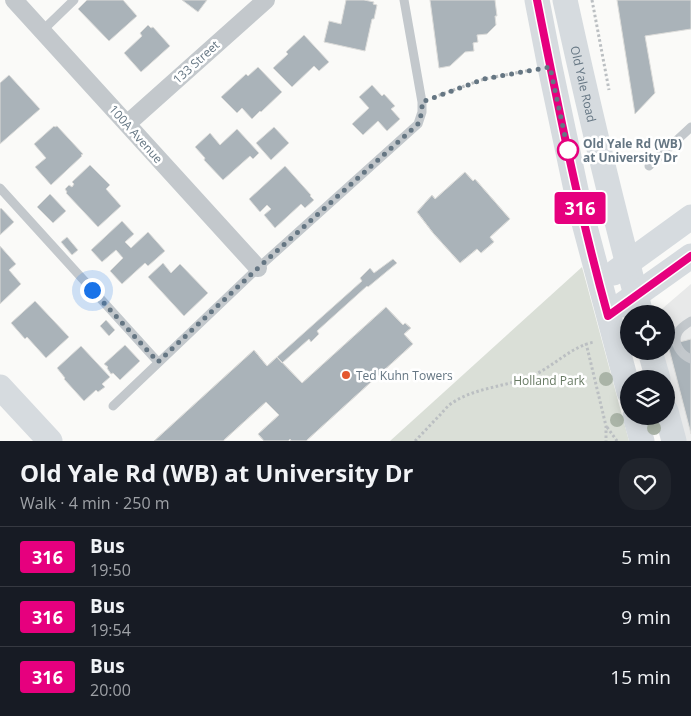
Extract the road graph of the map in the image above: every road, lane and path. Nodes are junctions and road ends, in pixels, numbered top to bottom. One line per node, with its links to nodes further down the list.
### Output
1 (14, 0): 8 (street, 100A Avenue)
2 (74, 0): 8 (lane)
3 (266, 0): 12 (street, 133 Street)
4 (404, 0): 11 (lane)
5 (537, 0): 9 (main road)
6 (565, 0): 18 (main road, Old Yale Road)
7 (592, 0): 10 (path)
8 (42, 30): 12 (street, 100A Avenue)
9 (550, 67): 11 (path); 20 (main road)
10 (610, 97)
11 (422, 102): 19 (lane)
12 (127, 124): 19 (street, 100A Avenue)
13 (691, 128): 14 (lane)
14 (649, 166)
15 (0, 188): 26 (lane)
16 (691, 217): 18 (main road)
17 (691, 256): 21 (main road)
18 (627, 264): 20 (main road); 21 (main road, Old Yale Road)
19 (258, 268): 26 (lane)
20 (600, 283): 23 (main road)
21 (638, 305)
22 (620, 312): 23 (main road)
23 (608, 316): 27 (main road)
24 (691, 321): 25 (lane)
25 (691, 358)
26 (158, 362): 29 (lane)
27 (623, 370)
28 (0, 387): 33 (main road)
29 (113, 406)
30 (638, 425): 37 (main road)
31 (670, 425): 38 (main road)
32 (606, 426): 34 (path); 35 (path); 36 (path)
33 (50, 441)
34 (415, 441)
35 (606, 441)
36 (617, 441)
37 (642, 441)
38 (674, 441)

